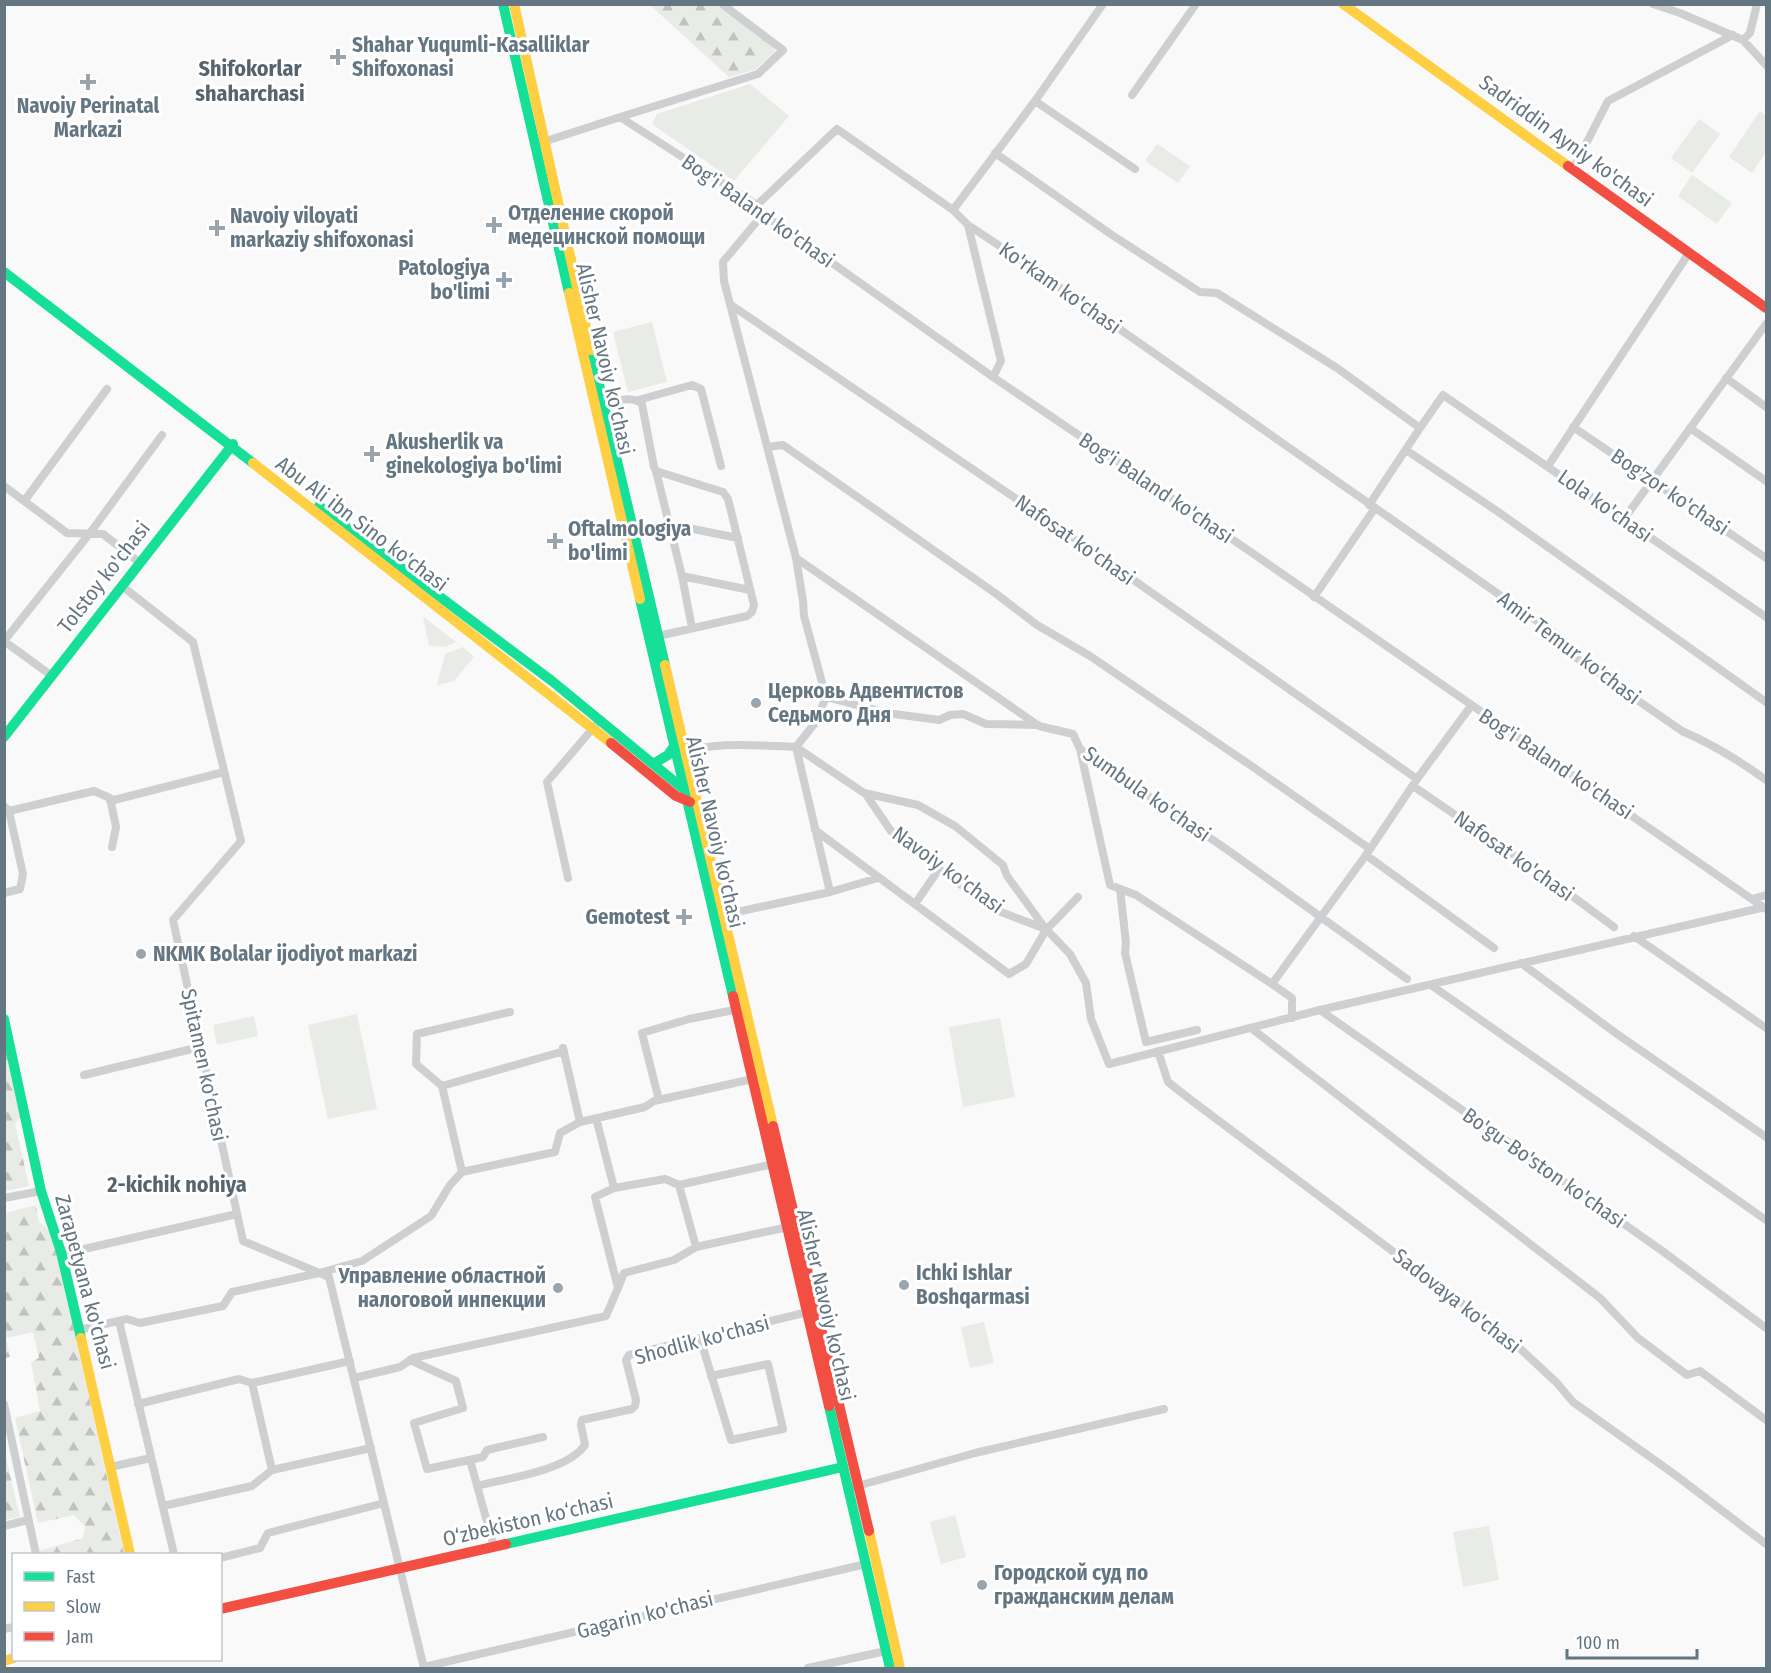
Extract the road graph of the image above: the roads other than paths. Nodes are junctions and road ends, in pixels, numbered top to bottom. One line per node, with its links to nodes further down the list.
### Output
1 (503, 4): 15 (street, Alisher Navoiy ko'chasi)
2 (514, 4): 15 (street, Alisher Navoiy ko'chasi)
3 (722, 4): 14 (street)
4 (1103, 4): 13 (street)
5 (1196, 4): 12 (street)
6 (1653, 4): 9 (street)
7 (1757, 4): 10 (street)
8 (1351, 7): 18 (street, Sadriddin Ayniy ko'chasi)
9 (1732, 35): 10 (street); 18 (street)
10 (1743, 40): 11 (street)
11 (1767, 65)
12 (1132, 94)
13 (1035, 101): 16 (street); 17 (street)
14 (620, 117): 15 (street); 19 (street, Bog'i Baland ko'chasi)
15 (540, 143): 33 (street, Alisher Navoiy ko'chasi)
16 (995, 153): 20 (street); 36 (street)
17 (1135, 169)
18 (1573, 169): 23 (street, Sadriddin Ayniy ko'chasi)
19 (757, 205): 20 (street, Ko'rkam ko'chasi); 21 (street, Bog'i Baland ko'chasi)
20 (953, 210): 22 (street, Ko'rkam ko'chasi)
21 (763, 214): 26 (street); 29 (street, Bog'i Baland ko'chasi)
22 (968, 225): 29 (street); 49 (street, Ko'rkam ko'chasi)
23 (1689, 253): 27 (street, Sadriddin Ayniy ko'chasi); 35 (street)
24 (4, 263): 39 (street, Abu Ali ibn Sino ko'chasi)
25 (4, 272): 39 (street, Abu Ali ibn Sino ko'chasi)
26 (730, 305): 40 (street); 78 (street, Nafosat ko'chasi)
27 (1767, 308)
28 (1767, 324): 30 (street)
29 (993, 377): 60 (street, Bog'i Baland ko'chasi)
30 (1726, 378): 34 (street); 37 (street)
31 (107, 389): 48 (street)
32 (638, 400): 33 (street); 42 (street); 44 (street)
33 (600, 405): 63 (street, Alisher Navoiy ko'chasi)
34 (1767, 407)
35 (1573, 427): 43 (street); 45 (street, Bog'zor ko'chasi)
36 (1420, 428): 41 (street); 43 (street, Lola ko'chasi)
37 (1690, 428): 45 (street); 46 (street)
38 (162, 435): 52 (street)
39 (232, 445): 56 (street, Tolstoy ko'chasi); 69 (street, Abu Ali ibn Sino ko'chasi)
40 (767, 447): 54 (street); 85 (street)
41 (1406, 450): 49 (street); 67 (street)
42 (721, 466)
43 (1548, 466): 50 (street, Lola ko'chasi)
44 (656, 471): 51 (street); 53 (street)
45 (1652, 480): 50 (street); 55 (street, Bog'zor ko'chasi)
46 (1767, 482)
47 (4, 486): 48 (street)
48 (25, 500): 52 (street)
49 (1372, 507): 60 (street); 77 (street, Amir Temur ko'chasi)
50 (1624, 519): 61 (street, Lola ko'chasi)
51 (668, 524): 53 (street); 57 (street)
52 (90, 533): 56 (street); 64 (street)
53 (738, 538): 59 (street)
54 (796, 558): 66 (street); 70 (street, Sumbula ko'chasi)
55 (1767, 558)
56 (140, 563): 58 (street, Tolstoy ko'chasi)
57 (682, 576): 59 (street); 62 (street)
58 (122, 586): 65 (street, Tolstoy ko'chasi); 76 (street, Spitamen ko'chasi)
59 (750, 590): 62 (street)
60 (1314, 597): 68 (street, Bog'i Baland ko'chasi)
61 (1767, 617)
62 (692, 628): 63 (street)
63 (654, 637): 74 (street, Alisher Navoiy ko'chasi)
64 (4, 641): 65 (street)
65 (52, 676): 71 (street, Tolstoy ko'chasi)
66 (826, 697): 70 (street); 72 (street)
67 (1767, 702)
68 (1471, 706): 78 (street); 94 (street, Bog'i Baland ko'chasi)
69 (597, 724): 75 (street, Abu Ali ibn Sino ko'chasi); 80 (street, Abu Ali ibn Sino ko'chasi); 87 (street)
70 (1039, 726): 73 (street, Sumbula ko'chasi)
71 (4, 736)
72 (796, 747): 74 (street); 79 (street); 83 (street)
73 (1080, 749): 89 (street); 98 (street, Sumbula ko'chasi)
74 (678, 751): 75 (street); 80 (street, Alisher Navoiy ko'chasi)
75 (652, 764): 80 (street, Abu Ali ibn Sino ko'chasi)
76 (224, 772): 81 (street); 115 (street, Spitamen ko'chasi)
77 (1767, 780)
78 (1415, 783): 85 (street); 99 (street, Nafosat ko'chasi)
79 (864, 793): 86 (street, Navoiy ko'chasi); 100 (street)
80 (691, 797): 97 (street, Alisher Navoiy ko'chasi); 107 (street, Alisher Navoiy ko'chasi)
81 (110, 800): 82 (street); 84 (street)
82 (7, 809): 91 (street)
83 (815, 830): 88 (street); 90 (street)
84 (112, 847)
85 (1368, 852): 98 (street); 102 (street)
86 (939, 869): 95 (street); 100 (street, Navoiy ko'chasi)
87 (568, 878)
88 (878, 878): 90 (street); 95 (street)
89 (1120, 889): 105 (street); 114 (street)
90 (830, 892): 97 (street)
91 (4, 893)
92 (1767, 895): 94 (street)
93 (1078, 897): 100 (street)
94 (1752, 899): 96 (street, Bog'i Baland ko'chasi)
95 (915, 904): 100 (street)
96 (1766, 908): 101 (street)
97 (723, 915): 107 (street, Alisher Navoiy ko'chasi)
98 (1320, 916): 104 (street, Sumbula ko'chasi); 105 (street)
99 (1614, 927)
100 (1046, 929): 116 (street)
101 (1634, 936): 103 (street); 113 (street)
102 (1494, 948)
103 (1521, 963): 106 (street); 123 (street)
104 (1407, 979)
105 (1272, 984): 110 (street)
106 (1431, 985): 108 (street); 131 (street)
107 (740, 1008): 118 (street, Alisher Navoiy ko'chasi); 120 (street)
108 (1320, 1010): 110 (street); 139 (street, Bo'gu-Bo'ston ko'chasi)
109 (510, 1012): 119 (street)
110 (1292, 1018): 112 (street)
111 (4, 1019): 128 (street, Zarapetyana ko'chasi)
112 (1251, 1028): 116 (street); 150 (street)
113 (1767, 1028)
114 (1197, 1030)
115 (200, 1047): 117 (street); 130 (street, Spitamen ko'chasi)
116 (1158, 1051): 164 (street, Sadovaya ko'chasi)
117 (84, 1075)
118 (757, 1078): 120 (street); 124 (street, Alisher Navoiy ko'chasi); 159 (street, Alisher Navoiy ko'chasi)
119 (441, 1086): 122 (street); 125 (street)
120 (659, 1100): 121 (street)
121 (596, 1118): 122 (street); 127 (street)
122 (580, 1122): 125 (street)
123 (1767, 1137)
124 (773, 1164): 126 (street); 132 (street, Alisher Navoiy ko'chasi)
125 (462, 1172): 135 (street)
126 (680, 1185): 127 (street); 133 (street)
127 (614, 1188): 136 (street)
128 (41, 1191): 129 (street); 134 (street, Zarapetyana ko'chasi)
129 (4, 1198)
130 (237, 1214): 134 (street); 135 (street, Spitamen ko'chasi)
131 (1767, 1220)
132 (788, 1227): 133 (street); 137 (street, Alisher Navoiy ko'chasi)
133 (696, 1247): 136 (street)
134 (61, 1252): 140 (street, Zarapetyana ko'chasi)
135 (320, 1273): 138 (street); 143 (street)
136 (618, 1288): 142 (street)
137 (808, 1312): 141 (street, Shodlik ko'chasi); 156 (street, Alisher Navoiy ko'chasi)
138 (119, 1321): 140 (street); 148 (street)
139 (1767, 1328)
140 (79, 1330): 155 (street, Zarapetyana ko'chasi)
141 (700, 1338): 144 (street); 158 (street, Shodlik ko'chasi)
142 (410, 1360): 145 (street); 154 (street)
143 (350, 1361): 145 (street); 146 (street)
144 (711, 1376): 144 (street, Shodlik ko'chasi)
145 (354, 1378): 152 (street)
146 (252, 1383): 148 (street); 157 (street)
147 (4, 1404): 162 (street)
148 (138, 1404): 153 (street)
149 (1164, 1409): 159 (street)
150 (1767, 1420)
151 (543, 1437): 154 (street)
152 (371, 1448): 157 (street); 160 (street)
153 (151, 1458): 155 (street); 161 (street)
154 (470, 1460): 158 (street)
155 (110, 1467): 167 (street, Zarapetyana ko'chasi)
156 (843, 1467): 159 (street, Alisher Navoiy ko'chasi); 165 (street, O‘zbekiston ko‘chasi)
157 (272, 1470): 161 (street)
158 (477, 1486): 165 (street)
159 (854, 1487): 170 (street, Alisher Navoiy ko'chasi); 177 (street, Alisher Navoiy ko'chasi)
160 (384, 1503): 169 (street); 171 (street)
161 (163, 1506): 168 (street)
162 (28, 1520): 163 (street); 166 (street)
163 (4, 1526)
164 (1767, 1544)
165 (494, 1547): 171 (street, O‘zbekiston ko‘chasi)
166 (36, 1553)
167 (130, 1553)
168 (174, 1553)
169 (222, 1558)
170 (866, 1564): 173 (street, Alisher Navoiy ko'chasi); 174 (street, Gagarin ko'chasi)
171 (400, 1569): 172 (street, O‘zbekiston ko‘chasi); 174 (street)
172 (222, 1609)
173 (886, 1651): 175 (street); 176 (street, Alisher Navoiy ko'chasi)
174 (424, 1668)
175 (807, 1668)
176 (890, 1668)
177 (900, 1668)

